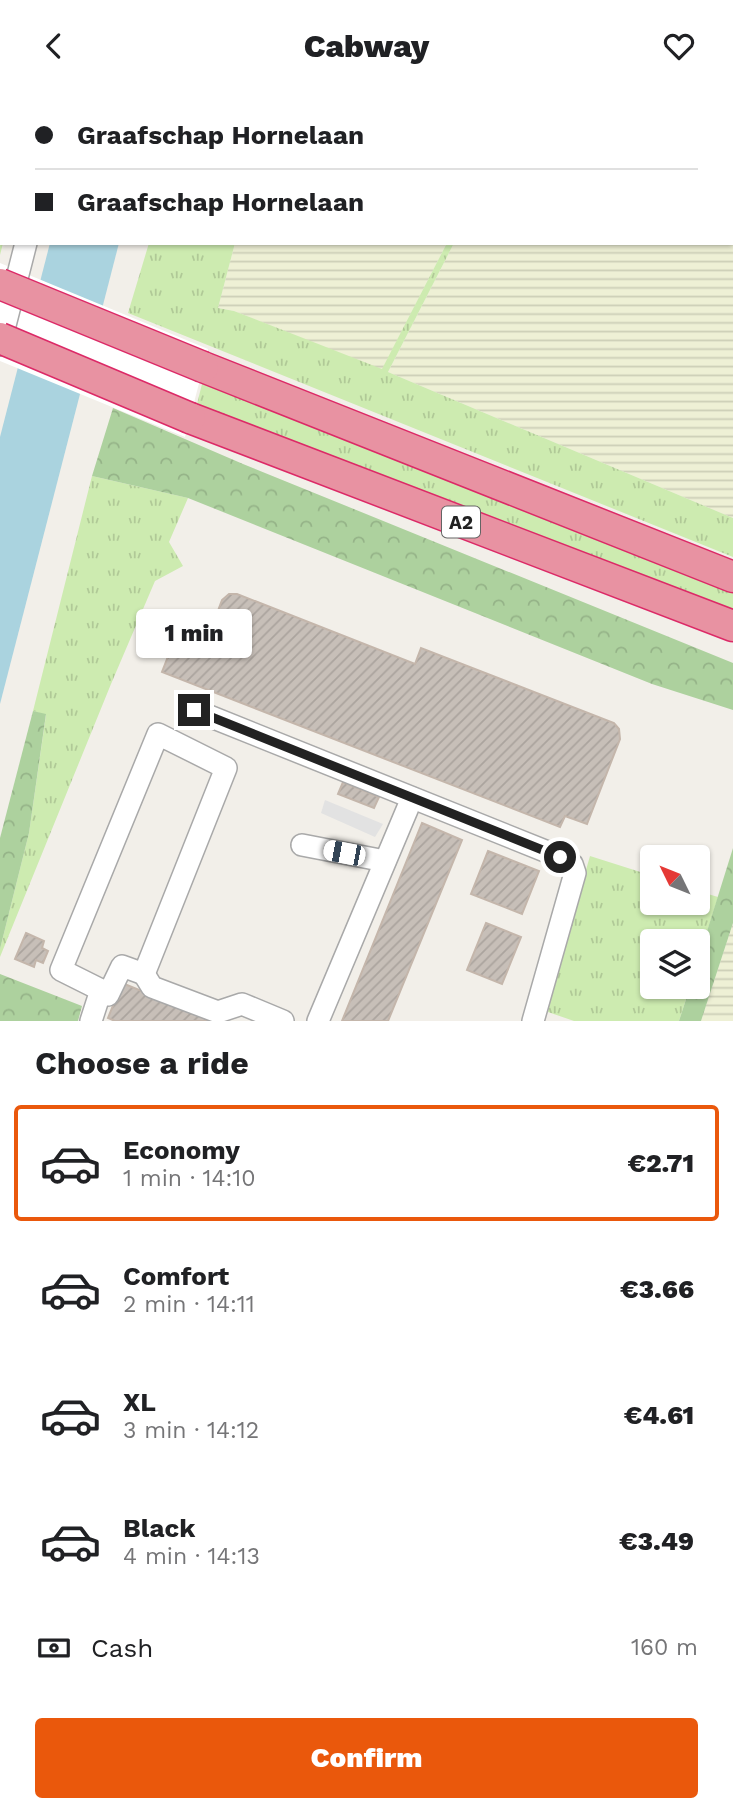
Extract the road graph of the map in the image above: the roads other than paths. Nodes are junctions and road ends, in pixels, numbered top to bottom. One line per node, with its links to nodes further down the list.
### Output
1 (25, 245): 4 (street)
2 (0, 284): 5 (highway, A2, bridge)
3 (0, 338): 6 (highway, A2, bridge)
4 (0, 345)
5 (733, 577)
6 (733, 626)
7 (194, 710): 8 (street)
8 (412, 798): 10 (street); 16 (street)
9 (302, 845): 10 (street)
10 (385, 861): 15 (street)
11 (144, 974): 12 (street); 12 (street); 14 (street)
12 (101, 990): 13 (street)
13 (93, 1017)
14 (283, 1021)
15 (318, 1021)
16 (533, 1021)

